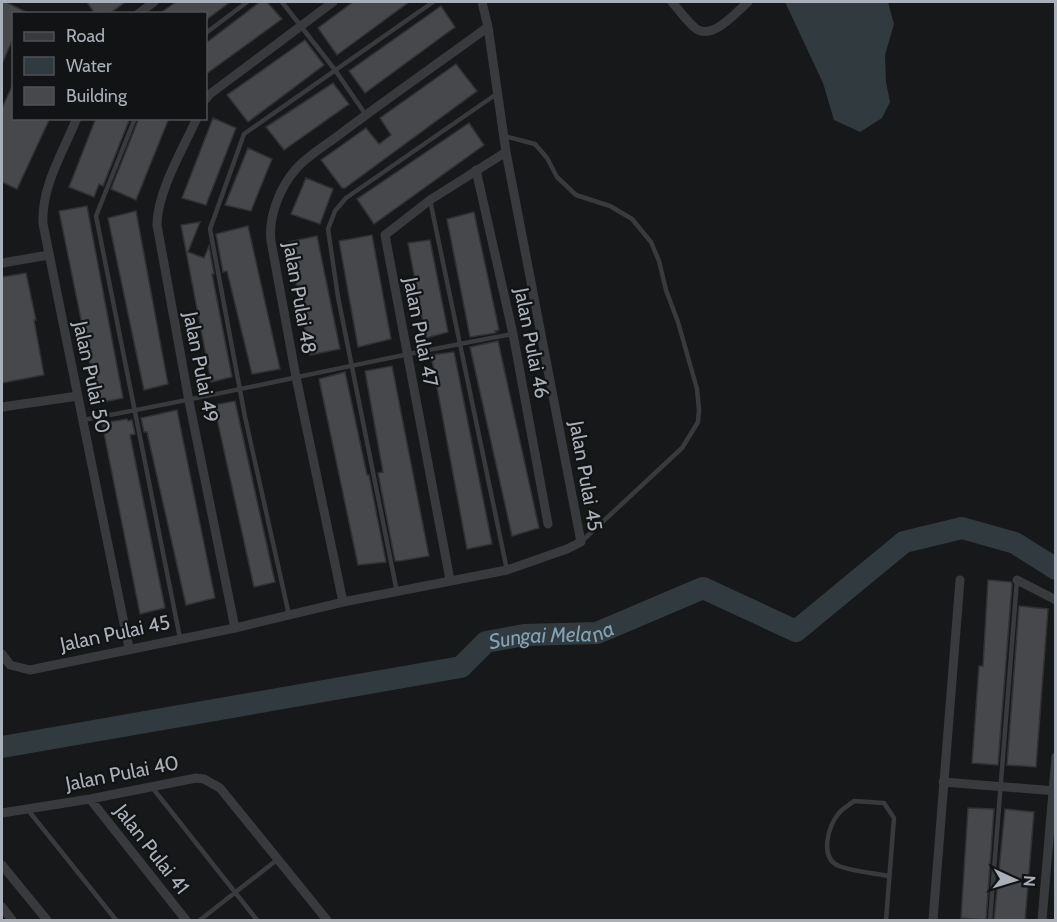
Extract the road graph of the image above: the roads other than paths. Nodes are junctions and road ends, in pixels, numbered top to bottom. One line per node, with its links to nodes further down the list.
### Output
1 (154, 2): 9 (street)
2 (247, 2): 12 (lane)
3 (282, 2): 10 (lane)
4 (333, 2): 10 (street)
5 (433, 2): 13 (lane)
6 (482, 2): 11 (street, Jalan Pulai 45)
7 (672, 2): 8 (street)
8 (748, 2)
9 (141, 12)
10 (301, 25): 13 (lane); 15 (street)
11 (488, 27): 14 (street, Jalan Pulai 45); 16 (street, Jalan Pulai 48)
12 (207, 32)
13 (335, 70): 16 (lane); 31 (lane)
14 (498, 93): 20 (street, Jalan Pulai 45); 29 (lane)
15 (207, 98)
16 (366, 115): 30 (street, Jalan Pulai 48)
17 (77, 120): 24 (street, Jalan Pulai 50)
18 (134, 120): 35 (lane)
19 (196, 120): 33 (street, Jalan Pulai 49)
20 (504, 135): 21 (street, Jalan Pulai 45); 38 (lane)
21 (506, 152): 22 (street, Jalan Pulai 47); 38 (street, Jalan Pulai 45)
22 (476, 170): 23 (street, Jalan Pulai 47); 26 (street, Jalan Pulai 46)
23 (430, 200): 27 (lane); 28 (street, Jalan Pulai 47)
24 (49, 255): 25 (street); 32 (street, Jalan Pulai 50)
25 (2, 262)
26 (513, 334): 27 (lane); 37 (street, Jalan Pulai 46)
27 (460, 343): 28 (lane); 39 (lane)
28 (406, 354): 29 (lane); 40 (street, Jalan Pulai 47)
29 (353, 365): 30 (lane); 43 (lane)
30 (296, 377): 31 (lane); 45 (street, Jalan Pulai 48)
31 (241, 390): 33 (lane); 46 (lane)
32 (78, 396): 34 (street); 36 (street, Jalan Pulai 50)
33 (189, 401): 35 (lane); 47 (street, Jalan Pulai 49)
34 (2, 408)
35 (134, 411): 36 (lane); 48 (lane)
36 (83, 420): 49 (street, Jalan Pulai 50)
37 (548, 524)
38 (581, 542): 39 (street, Jalan Pulai 45)
39 (507, 570): 40 (street, Jalan Pulai 45)
40 (450, 580): 43 (street, Jalan Pulai 45)
41 (960, 580): 52 (street)
42 (1017, 580): 44 (street); 54 (lane)
43 (397, 592): 45 (street, Jalan Pulai 45)
44 (1056, 600)
45 (343, 602): 46 (street, Jalan Pulai 45)
46 (289, 615): 47 (street, Jalan Pulai 45)
47 (235, 628): 48 (street, Jalan Pulai 45)
48 (180, 638): 49 (street, Jalan Pulai 45)
49 (129, 648): 50 (street, Jalan Pulai 45)
50 (2, 654)
51 (1056, 757): 55 (street)
52 (943, 782): 54 (street); 64 (street)
53 (151, 786): 56 (street, Jalan Pulai 40); 59 (street, Jalan Pulai 40); 62 (lane)
54 (1000, 787): 55 (street); 73 (lane)
55 (1054, 791): 74 (street)
56 (90, 799): 57 (street, Jalan Pulai 40); 68 (street, Jalan Pulai 41)
57 (27, 809): 58 (street, Jalan Pulai 40); 67 (lane)
58 (2, 813)
59 (278, 859): 62 (lane); 71 (street, Jalan Pulai 40)
60 (2, 865): 66 (street)
61 (889, 876): 61 (lane); 72 (lane)
62 (235, 893): 69 (lane); 70 (lane)
63 (2, 907): 65 (street)
64 (934, 920)
65 (12, 921)
66 (47, 921)
67 (116, 921)
68 (186, 921)
69 (200, 921)
70 (257, 921)
71 (327, 921)
72 (886, 921)
73 (990, 921)
74 (1042, 921)

